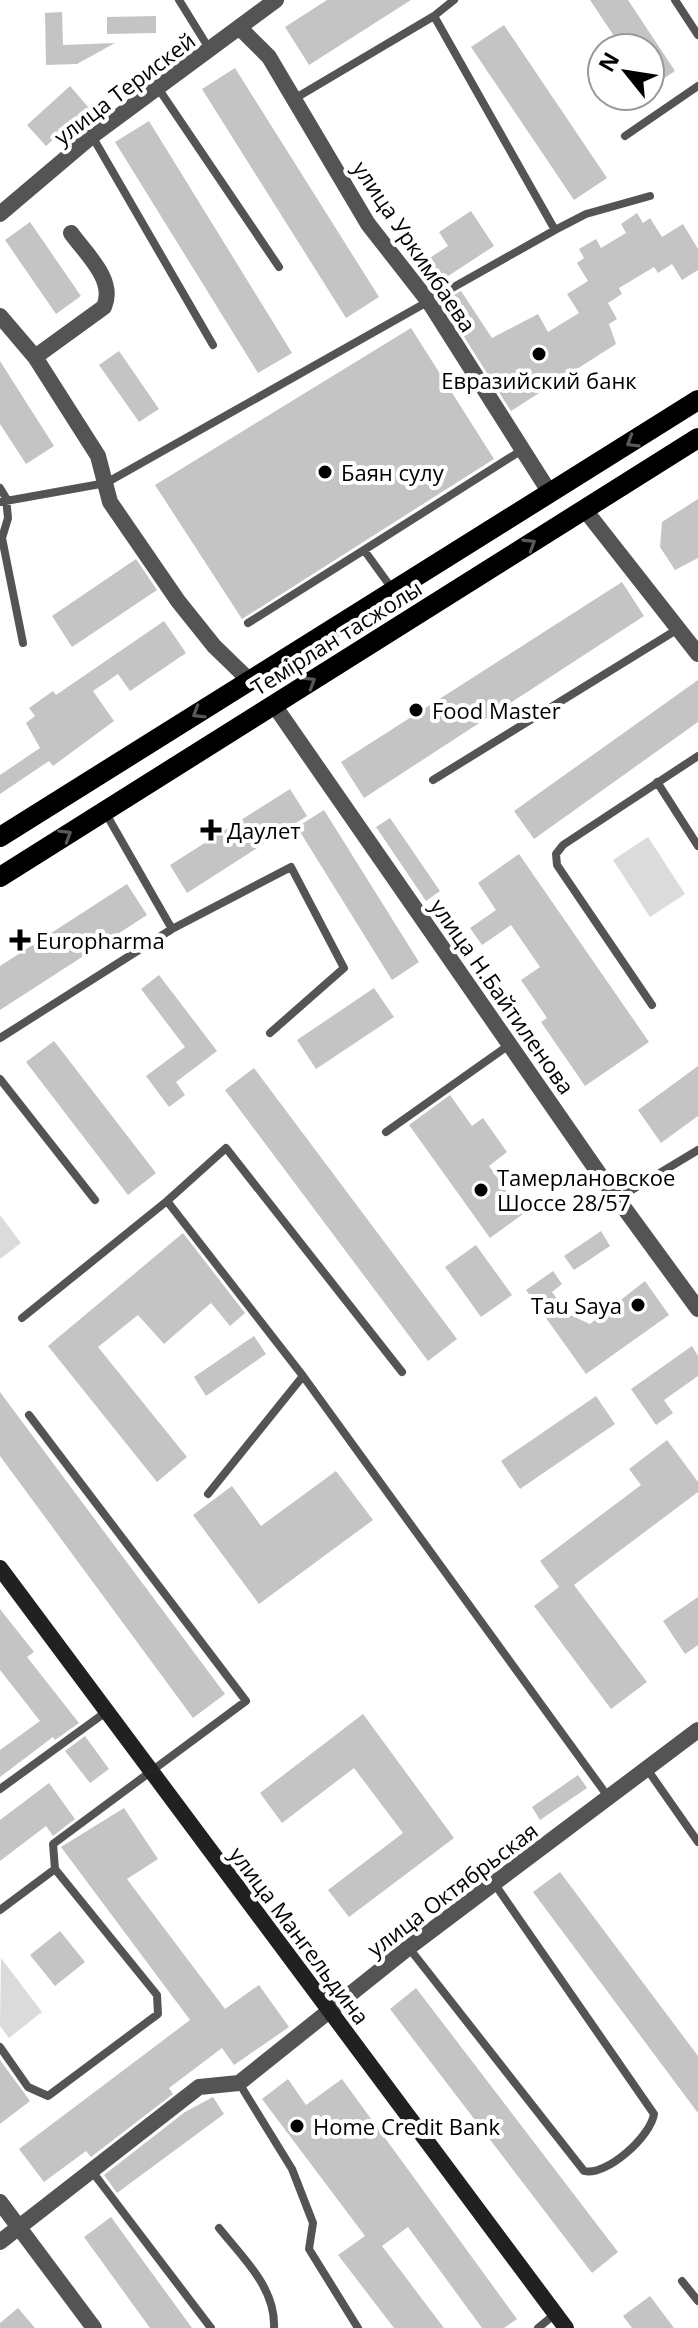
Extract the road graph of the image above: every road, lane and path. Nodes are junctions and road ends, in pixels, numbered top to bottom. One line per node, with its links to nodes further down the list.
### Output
1 (179, 0): 8 (lane)
2 (276, 0): 6 (street, улица Терискей)
3 (454, 0): 5 (lane)
4 (675, 0): 7 (lane)
5 (434, 16): 11 (lane); 16 (lane)
6 (240, 28): 8 (street, улица Терискей); 11 (street, улица Уркимбаева)
7 (698, 35)
8 (210, 50): 10 (street, улица Терискей)
9 (698, 86): 13 (lane)
10 (158, 88): 12 (street, улица Терискей); 18 (lane)
11 (294, 99): 19 (street, улица Уркимбаева)
12 (92, 136): 15 (street, улица Терискей); 21 (lane)
13 (625, 136)
14 (650, 196): 16 (lane)
15 (0, 214)
16 (555, 230): 19 (lane)
17 (71, 233): 22 (street)
18 (279, 267)
19 (429, 302): 25 (street, улица Уркимбаева); 26 (lane)
20 (0, 316): 22 (street)
21 (213, 345)
22 (35, 357): 26 (street)
23 (698, 400): 28 (main road, Темірлан тасжолы, one-way to 28)
24 (698, 438): 30 (main road, Темірлан тасжолы)
25 (522, 450): 28 (street, улица Уркимбаева); 31 (lane)
26 (106, 483): 29 (lane); 37 (street)
27 (0, 488): 29 (lane)
28 (550, 493): 32 (main road, Темірлан тасжолы)
29 (3, 500): 35 (lane)
30 (585, 510): 34 (street); 38 (main road, Темірлан тасжолы, one-way to 30)
31 (364, 550): 32 (lane); 33 (lane)
32 (394, 591): 37 (main road, Темірлан тасжолы)
33 (248, 623)
34 (678, 628): 36 (street); 40 (lane)
35 (23, 643)
36 (698, 654)
37 (250, 681): 43 (main road, Темірлан тасжолы, one-way to 43)
38 (274, 705): 42 (main road, Темірлан тасжолы); 50 (street, улица Н.Байтиленова)
39 (698, 756): 41 (lane)
40 (433, 780)
41 (657, 782): 44 (lane); 47 (lane)
42 (105, 811): 45 (main road, Темірлан тасжолы, one-way to 42); 46 (lane)
43 (0, 837)
44 (698, 846)
45 (0, 877)
46 (172, 929): 48 (lane); 49 (lane)
47 (652, 1005)
48 (270, 1033)
49 (0, 1038)
50 (510, 1045): 52 (lane); 56 (street, улица Н.Байтиленова)
51 (0, 1079): 54 (lane)
52 (386, 1132)
53 (698, 1150): 56 (lane)
54 (95, 1200)
55 (167, 1201): 58 (lane); 59 (lane); 60 (lane)
56 (619, 1202): 57 (street, улица Н.Байтиленова)
57 (698, 1309)
58 (22, 1318)
59 (402, 1372)
60 (303, 1376): 62 (lane); 69 (lane)
61 (29, 1415): 67 (lane)
62 (208, 1494)
63 (0, 1568): 64 (street, улица Мангельдина)
64 (106, 1712): 67 (street, улица Мангельдина); 68 (lane)
65 (698, 1730): 66 (street, улица Октябрьская)
66 (647, 1769): 69 (street, улица Октябрьская); 70 (lane)
67 (151, 1772): 71 (lane); 75 (street, улица Мангельдина)
68 (0, 1789)
69 (609, 1798): 72 (street, улица Октябрьская)
70 (698, 1842)
71 (55, 1869): 73 (lane); 76 (lane)
72 (494, 1883): 74 (street, улица Октябрьская); 74 (lane)
73 (0, 1910)
74 (408, 1948): 75 (street, улица Октябрьская)
75 (330, 2013): 77 (street, улица Октябрьская); 85 (street, улица Мангельдина)
76 (0, 2047)
77 (239, 2083): 78 (street); 89 (lane)
78 (91, 2170): 81 (street); 87 (lane)
79 (0, 2202): 81 (street)
80 (219, 2228): 88 (lane)
81 (20, 2229): 82 (street); 86 (street)
82 (0, 2242)
83 (682, 2281): 84 (lane)
84 (698, 2301)
85 (555, 2314): 90 (lane); 91 (street, улица Мангельдина)
86 (94, 2328)
87 (211, 2328)
88 (274, 2328)
89 (358, 2328)
90 (538, 2328)
91 (566, 2328)

